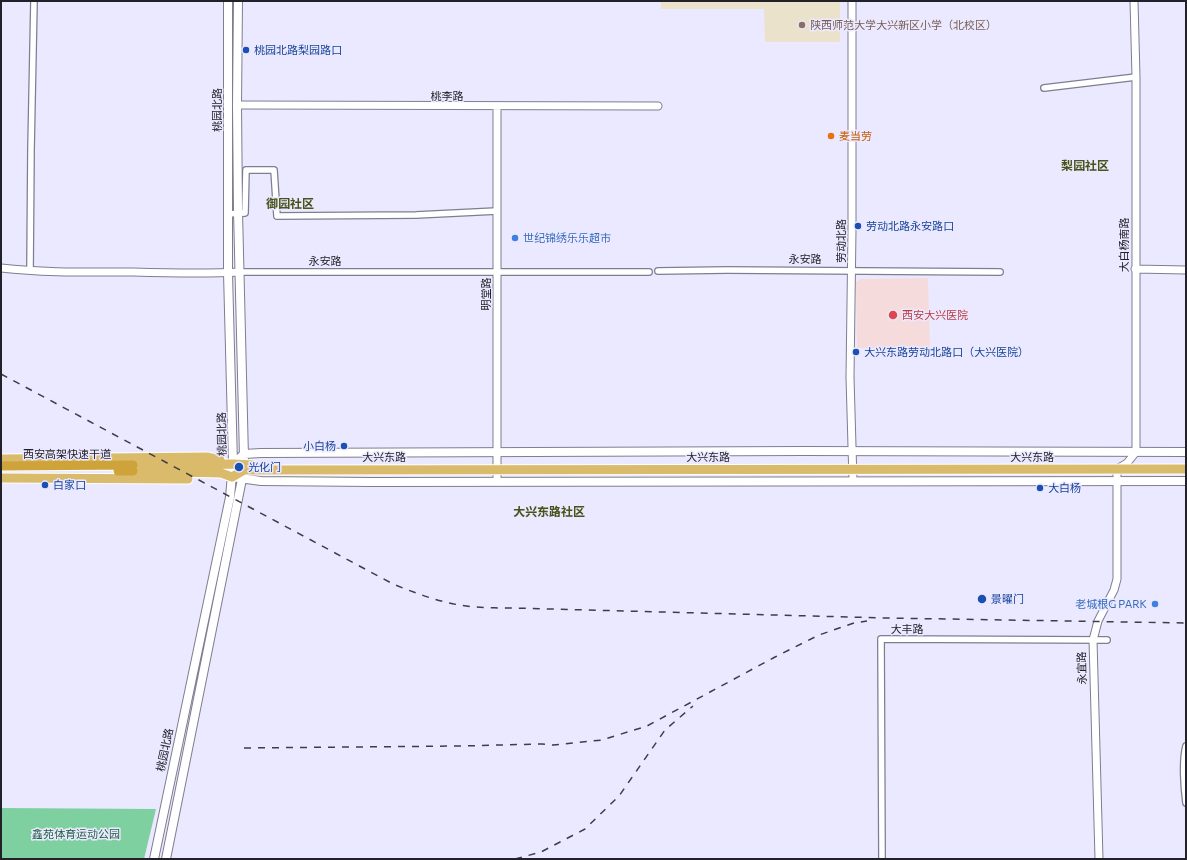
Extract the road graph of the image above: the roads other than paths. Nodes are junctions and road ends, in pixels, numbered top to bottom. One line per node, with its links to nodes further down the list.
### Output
1 (34, 1): 16 (street)
2 (228, 1): 13 (main road, 桃园北路)
3 (238, 1): 8 (main road, 桃园北路)
4 (852, 1): 17 (street, 劳动北路)
5 (1134, 1): 6 (street, 大白杨南路)
6 (1136, 77): 7 (street); 15 (street, 大白杨南路)
7 (1044, 88)
8 (237, 106): 10 (street, 桃李路); 12 (main road, 桃园北路)
9 (658, 106): 10 (street, 桃李路)
10 (496, 107): 11 (street, 明堂路)
11 (497, 211): 12 (street); 19 (street, 明堂路)
12 (238, 213): 13 (street); 21 (main road, 桃园北路)
13 (227, 214): 24 (main road, 桃园北路)
14 (1, 268): 16 (street, 永安路)
15 (1135, 269): 18 (street); 26 (street, 大白杨南路)
16 (30, 270): 24 (street, 永安路)
17 (852, 270): 20 (street, 永安路); 23 (street, 永安路); 25 (street, 劳动北路)
18 (1186, 270)
19 (497, 271): 21 (street, 永安路); 22 (street, 永安路); 28 (street, 明堂路)
20 (658, 271)
21 (240, 272): 24 (street, 永安路); 29 (main road, 桃园北路)
22 (650, 272)
23 (1000, 272)
24 (228, 273): 33 (main road, 桃园北路)
25 (852, 451): 26 (main road); 28 (main road); 36 (street, 劳动北路)
26 (1136, 452): 27 (main road); 31 (street)
27 (1186, 452)
28 (497, 453): 29 (main road); 35 (street, 明堂路)
29 (244, 454): 33 (main road); 41 (main road, 桃园北路)
30 (1, 459): 33 (main road, 大兴东路)
31 (1127, 463): 32 (main road, 大兴东路); 36 (main road, 大兴东路); 39 (street)
32 (1186, 463)
33 (233, 464): 38 (main road, 大兴东路); 41 (main road, 大兴东路); 43 (main road, 桃园北路)
34 (1, 466): 37 (highway, 西安高架快速干道)
35 (497, 466): 36 (main road, 大兴东路); 41 (main road, 大兴东路); 48 (street, 明堂路)
36 (853, 467): 39 (main road, 大兴东路); 45 (street, 劳动北路)
37 (103, 468): 38 (highway, 西安高架快速干道); 42 (highway, 西安高架快速干道)
38 (133, 468): 43 (main road)
39 (1117, 469): 40 (main road, 大兴东路); 46 (street)
40 (1186, 469)
41 (244, 471): 43 (main road, 大兴东路); 48 (main road); 54 (main road, 桃园北路)
42 (1, 472)
43 (232, 477): 44 (main road, 大兴东路); 53 (main road, 桃园北路)
44 (1, 478)
45 (853, 481): 46 (main road); 48 (main road)
46 (1116, 481): 47 (main road); 49 (street, 永宜路)
47 (1186, 481)
48 (497, 482)
49 (1093, 640): 50 (street, 大丰路); 55 (street, 大丰路); 56 (street, 永宜路)
50 (1107, 640)
51 (1186, 746): 52 (street)
52 (1186, 803)
53 (154, 859)
54 (166, 859)
55 (882, 859)
56 (1099, 859)

